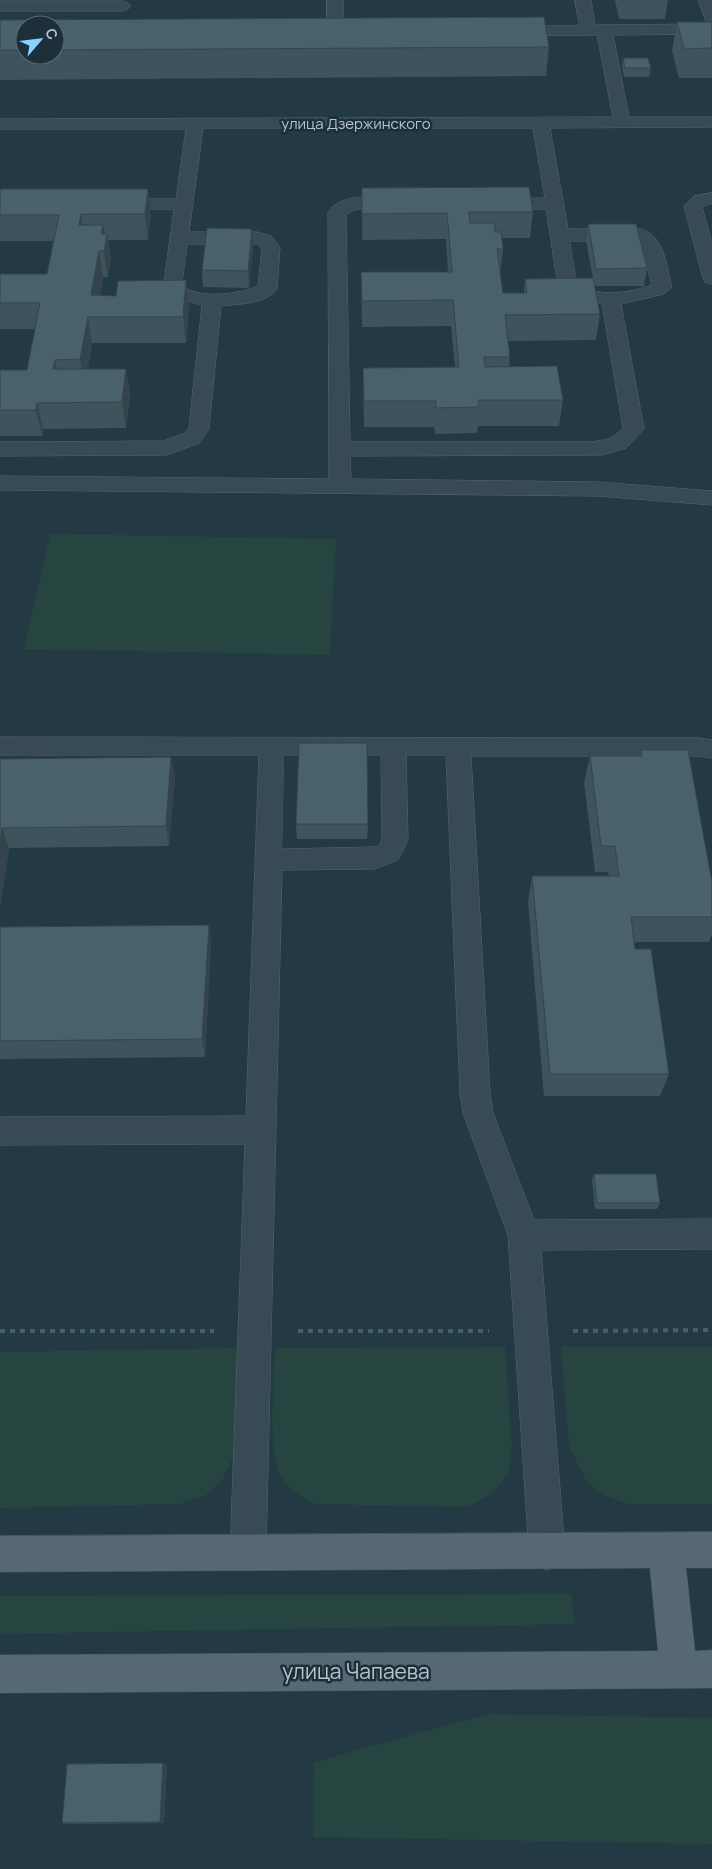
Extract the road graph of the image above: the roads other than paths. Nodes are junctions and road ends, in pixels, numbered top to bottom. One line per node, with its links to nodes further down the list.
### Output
1 (335, 0): 10 (street)
2 (583, 0): 7 (street)
3 (708, 4): 6 (street)
4 (0, 6): 5 (street)
5 (123, 6)
6 (712, 22)
7 (596, 30): 8 (street); 12 (street); 14 (street)
8 (712, 30)
9 (315, 31): 10 (street)
10 (335, 31): 11 (street)
11 (354, 31)
12 (491, 31)
13 (541, 122): 14 (street, улица Дзержинского); 17 (street, улица Дзержинского); 19 (street)
14 (622, 122): 15 (street, улица Дзержинского)
15 (712, 122)
16 (0, 124): 17 (street, улица Дзержинского)
17 (195, 124): 21 (street)
18 (712, 198): 26 (street)
19 (554, 203): 23 (street); 24 (street)
20 (97, 204): 21 (street)
21 (184, 204): 25 (street)
22 (417, 204): 30 (street)
23 (476, 204)
24 (560, 236): 27 (street); 27 (street)
25 (179, 238): 28 (street); 28 (street)
26 (712, 278)
27 (611, 300): 30 (street)
28 (212, 302): 29 (street)
29 (0, 449)
30 (340, 450): 32 (street)
31 (0, 483): 32 (street)
32 (340, 488): 33 (street)
33 (712, 498)
34 (0, 746): 35 (street)
35 (272, 746): 37 (street); 39 (street)
36 (458, 746): 37 (street); 38 (street); 43 (street)
37 (393, 747): 39 (street)
38 (712, 749)
39 (269, 860): 40 (street)
40 (261, 1130): 41 (street); 47 (street)
41 (0, 1131)
42 (712, 1234): 43 (street)
43 (524, 1235): 46 (street)
44 (712, 1550): 45 (main road)
45 (666, 1551): 46 (main road); 49 (main road)
46 (547, 1552): 47 (main road)
47 (248, 1553): 48 (main road)
48 (0, 1554)
49 (695, 1669): 50 (main road, улица Чапаева)
50 (0, 1674)

